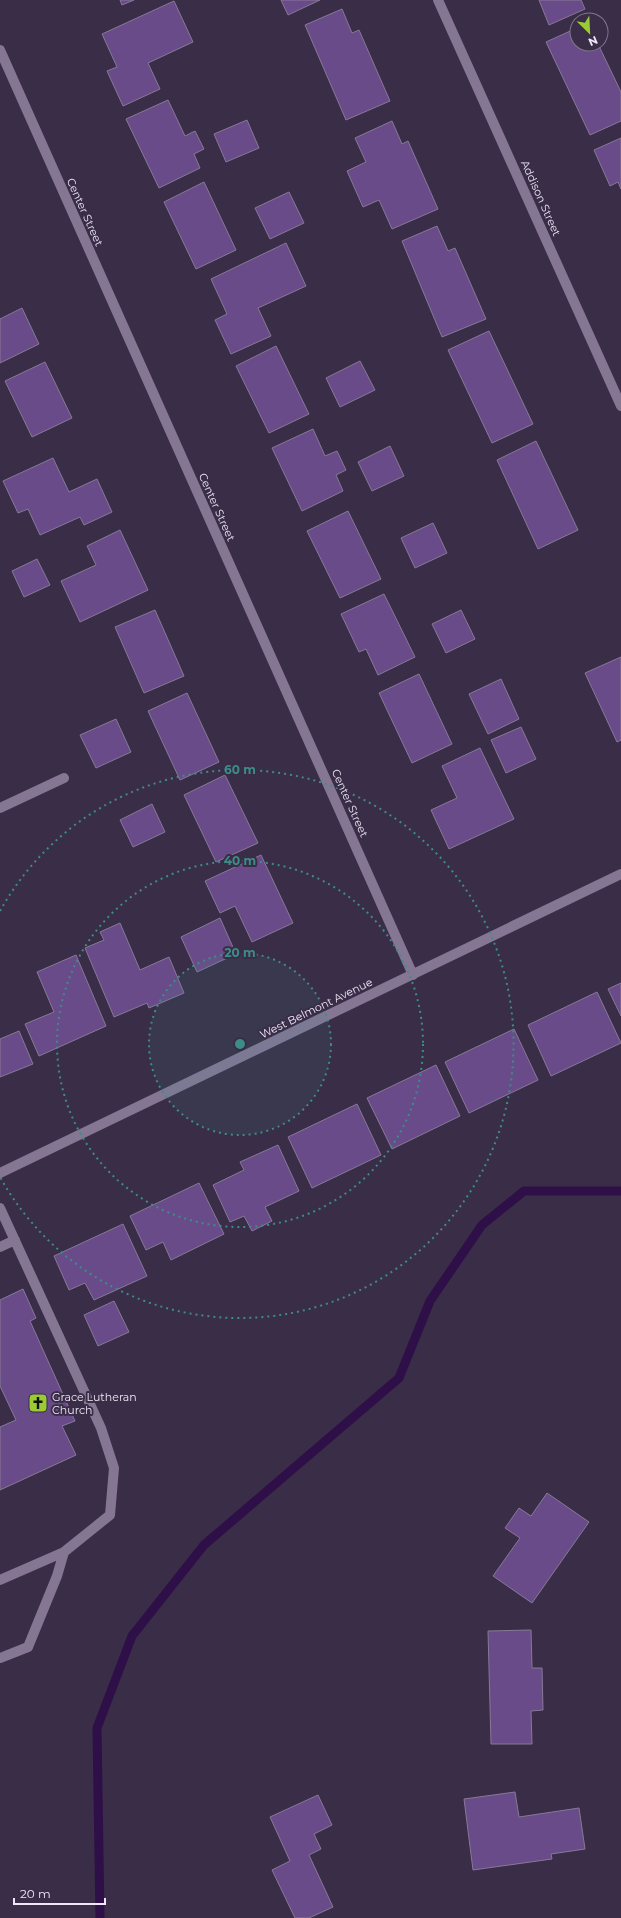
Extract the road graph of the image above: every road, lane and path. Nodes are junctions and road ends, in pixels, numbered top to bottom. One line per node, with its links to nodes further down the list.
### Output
1 (438, 0): 3 (street, Addison Street)
2 (0, 50): 7 (street, Center Street)
3 (621, 406)
4 (64, 778): 5 (street)
5 (0, 808)
6 (621, 874): 7 (street, West Belmont Avenue)
7 (413, 975): 8 (street, West Belmont Avenue)
8 (0, 1173)
9 (0, 1208): 10 (street)
10 (15, 1240): 11 (street); 12 (street)
11 (0, 1247)
12 (64, 1552): 13 (street); 14 (street)
13 (0, 1580)
14 (0, 1658)

